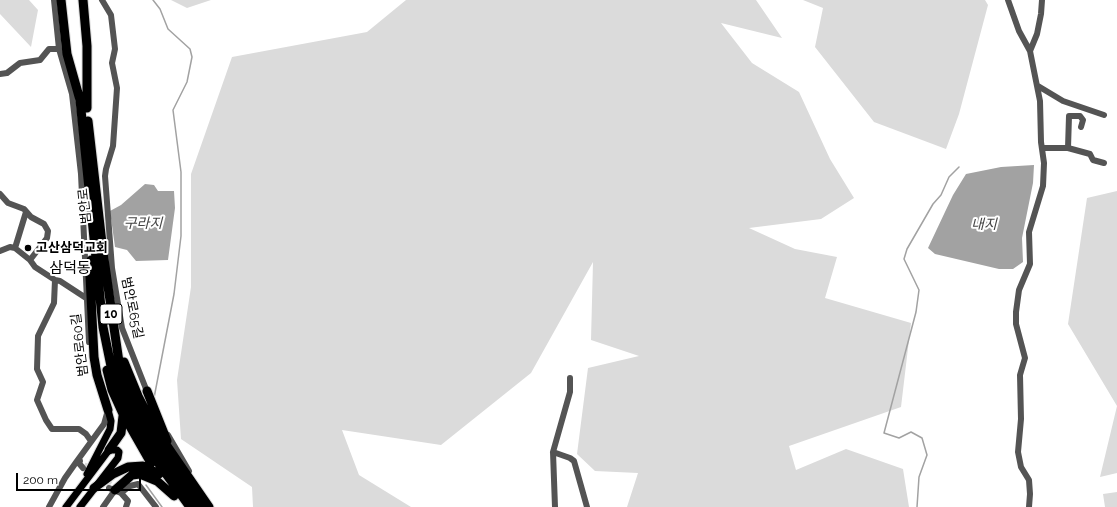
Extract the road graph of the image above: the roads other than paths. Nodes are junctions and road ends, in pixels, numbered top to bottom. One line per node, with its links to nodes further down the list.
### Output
1 (54, 0): 7 (street, 범안로60길)
2 (61, 0): 20 (highway, 범안로 / 10)
3 (83, 0): 23 (highway, 범안로 / 10)
4 (102, 0): 25 (street, 범안로65길)
5 (1008, 0): 8 (street)
6 (1042, 0): 8 (street)
7 (59, 49): 9 (street); 27 (street, 범안로60길)
8 (1030, 50): 10 (street)
9 (0, 74)
10 (1038, 86): 11 (street); 15 (street)
11 (1082, 108): 12 (street); 13 (street)
12 (1104, 115)
13 (1080, 116): 14 (street); 16 (street)
14 (1081, 127)
15 (1042, 148): 16 (street); 58 (street)
16 (1068, 148): 17 (street)
17 (1104, 163)
18 (0, 194): 19 (street)
19 (26, 212): 21 (street); 24 (street)
20 (94, 238): 28 (highway, 범안로 / 10); 32 (highway)
21 (14, 248): 22 (street); 24 (street)
22 (0, 251)
23 (103, 252): 25 (highway); 29 (highway, 범안로 / 10)
24 (30, 260): 26 (street)
25 (112, 268): 31 (street, 범안로65길)
26 (55, 280): 27 (street); 34 (street)
27 (86, 298): 32 (street, 범안로60길)
28 (103, 327): 33 (highway); 52 (highway, 범안로 / 10)
29 (114, 337): 37 (highway); 53 (highway, 범안로 / 10)
30 (570, 378): 36 (street)
31 (144, 393): 37 (highway); 55 (street, 범안로65길)
32 (112, 408): 34 (street); 43 (main road)
33 (123, 414): 35 (highway); 40 (highway)
34 (91, 442): 38 (street)
35 (109, 450): 41 (main road); 43 (main road)
36 (553, 452): 56 (street); 57 (street)
37 (174, 459): 54 (highway)
38 (77, 462): 39 (street); 45 (street)
39 (84, 467)
40 (159, 474): 41 (highway); 44 (highway)
41 (94, 488): 47 (main road)
42 (114, 489): 44 (highway); 48 (street); 49 (street); 50 (street)
43 (75, 495): 46 (main road)
44 (174, 496): 51 (highway)
45 (49, 507)
46 (66, 507)
47 (80, 507)
48 (103, 507)
49 (126, 507)
50 (156, 507)
51 (182, 507)
52 (190, 507)
53 (200, 507)
54 (208, 507)
55 (214, 507)
56 (555, 507)
57 (587, 507)
58 (1029, 507)

